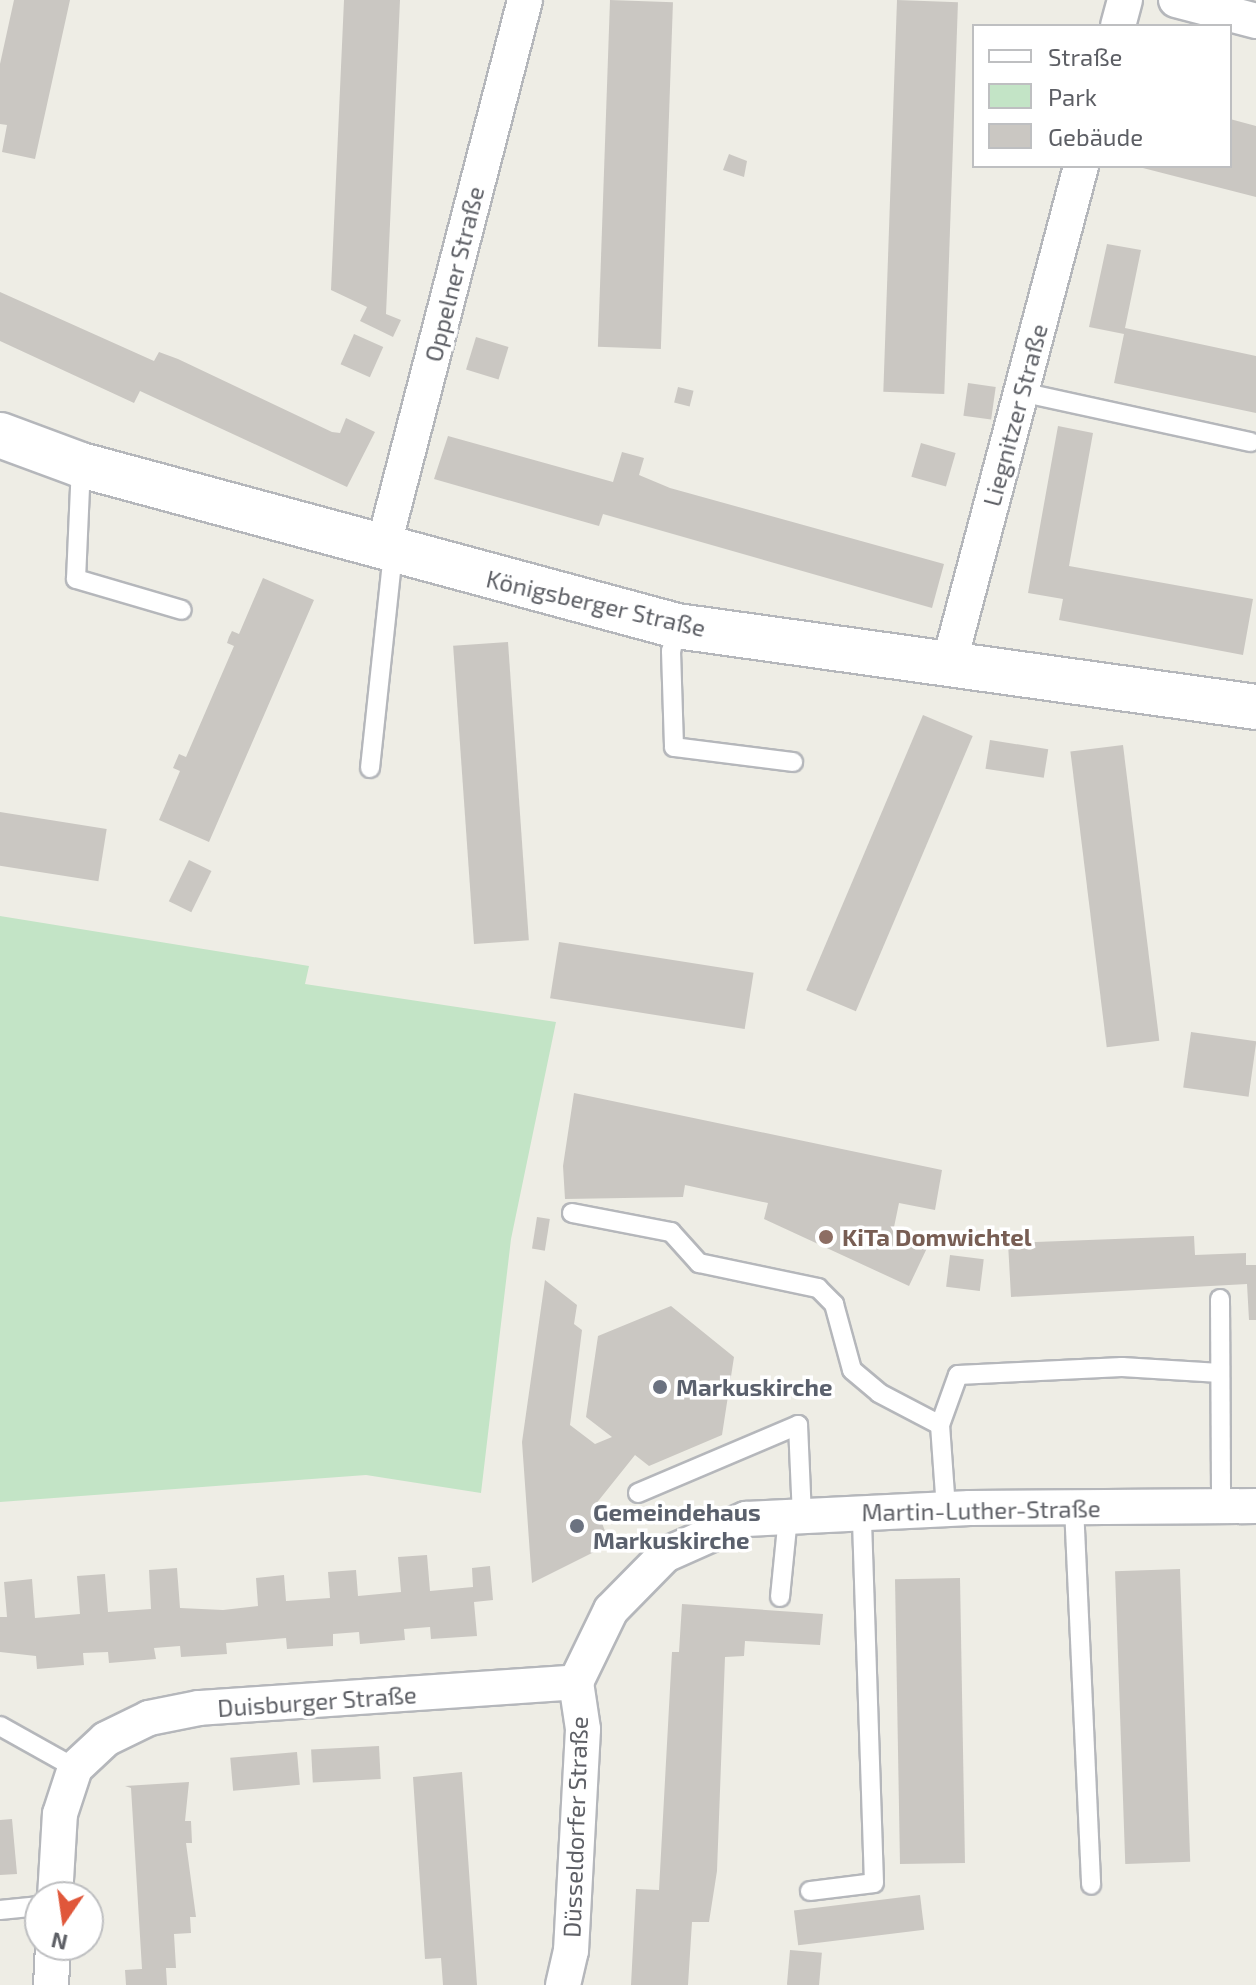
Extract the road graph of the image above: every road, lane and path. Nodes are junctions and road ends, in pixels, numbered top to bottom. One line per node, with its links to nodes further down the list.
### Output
1 (525, 0): 11 (street, Oppelner Straße)
2 (1125, 0): 5 (street)
3 (1176, 0): 4 (street)
4 (1256, 21)
5 (1119, 24)
6 (1080, 168): 7 (street, Liegnitzer Straße)
7 (1021, 392): 9 (lane); 14 (street, Liegnitzer Straße)
8 (0, 435): 10 (street, Königsberger Straße)
9 (1251, 442)
10 (81, 465): 11 (street, Königsberger Straße); 12 (lane)
11 (388, 550): 13 (street, Königsberger Straße); 17 (lane)
12 (182, 610)
13 (677, 626): 14 (street, Königsberger Straße); 16 (lane)
14 (949, 664): 15 (street, Königsberger Straße)
15 (1256, 707)
16 (793, 762)
17 (370, 768)
18 (572, 1213): 21 (lane)
19 (1220, 1299): 20 (lane)
20 (1220, 1373): 21 (lane); 23 (lane)
21 (940, 1425): 26 (lane)
22 (638, 1493): 28 (lane)
23 (1221, 1506): 24 (street, Martin-Luther-Straße); 25 (street, Martin-Luther-Straße)
24 (1256, 1506)
25 (1074, 1507): 26 (street, Martin-Luther-Straße); 35 (lane)
26 (946, 1509): 27 (street, Martin-Luther-Straße)
27 (862, 1513): 28 (street, Martin-Luther-Straße); 36 (lane)
28 (795, 1517): 29 (street, Martin-Luther-Straße); 30 (lane)
29 (710, 1535): 31 (street, Düsseldorfer Straße)
30 (780, 1597)
31 (576, 1682): 33 (street, Duisburger Straße); 41 (street, Düsseldorfer Straße)
32 (0, 1726): 33 (lane)
33 (75, 1768): 34 (street, Duisburger Straße)
34 (56, 1881)
35 (1091, 1885)
36 (810, 1891)
37 (24, 1908): 38 (lane)
38 (0, 1910)
39 (52, 1961): 40 (street)
40 (51, 1985)
41 (563, 1985)

